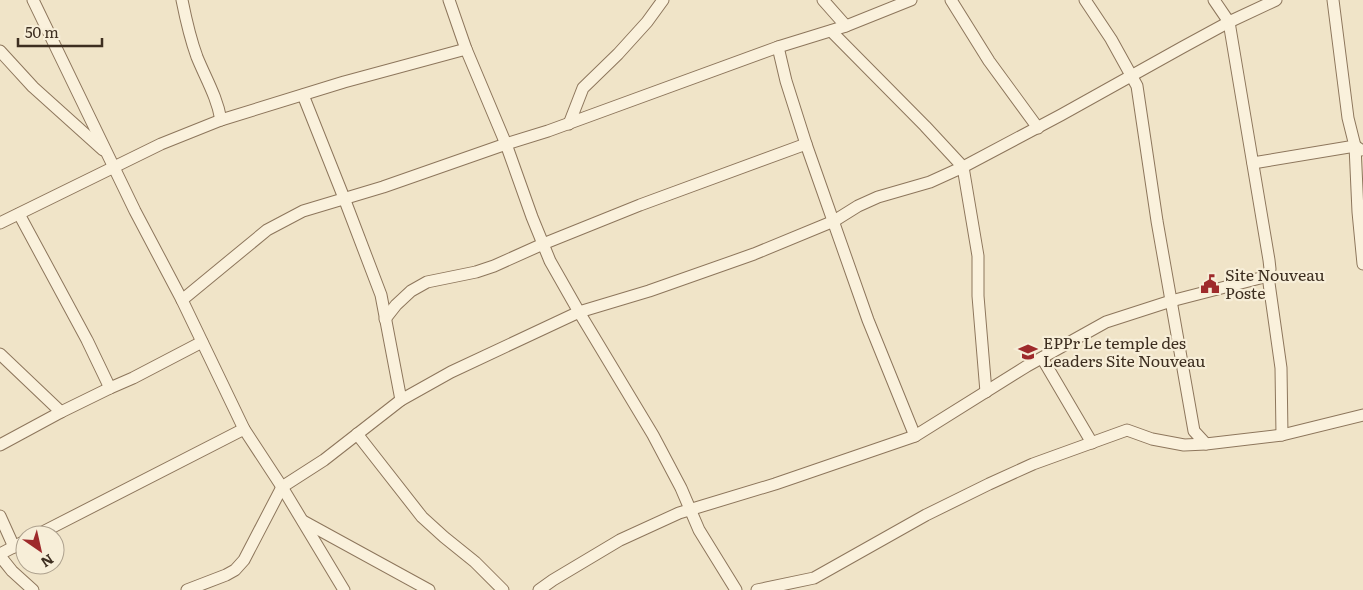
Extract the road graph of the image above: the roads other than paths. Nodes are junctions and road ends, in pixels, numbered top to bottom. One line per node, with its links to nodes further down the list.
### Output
1 (32, 0): 26 (street)
2 (182, 0): 20 (street)
3 (449, 0): 16 (street)
4 (663, 0): 21 (street)
5 (823, 0): 13 (street)
6 (911, 0): 13 (street)
7 (950, 0): 22 (street)
8 (1085, 0): 18 (street)
9 (1214, 0): 12 (street)
10 (1276, 0): 12 (street)
11 (1333, 0): 25 (street)
12 (1229, 22): 18 (street); 27 (street)
13 (846, 26): 14 (street)
14 (831, 32): 15 (street); 29 (street)
15 (778, 47): 21 (street); 24 (street)
16 (466, 49): 19 (street); 23 (street)
17 (0, 51): 26 (street)
18 (1132, 76): 22 (street); 38 (street)
19 (303, 95): 20 (street); 30 (street)
20 (221, 120): 28 (street)
21 (569, 124): 23 (street)
22 (1038, 128): 29 (street)
23 (506, 144): 30 (street); 34 (street)
24 (806, 144): 32 (street); 34 (street)
25 (1359, 148): 27 (street); 35 (street)
26 (108, 155): 28 (street)
27 (1253, 163): 36 (street)
28 (114, 167): 31 (street); 37 (street)
29 (963, 167): 32 (street); 45 (street)
30 (344, 198): 37 (street); 40 (street)
31 (19, 214): 33 (street); 44 (street)
32 (834, 221): 39 (street); 52 (street)
33 (0, 223)
34 (543, 244): 39 (street); 40 (street)
35 (1363, 264)
36 (1268, 276): 38 (street); 51 (street)
37 (182, 300): 41 (street)
38 (1171, 301): 43 (street); 54 (street)
39 (579, 312): 46 (street); 57 (street)
40 (385, 319): 46 (street)
41 (202, 342): 44 (street); 49 (street)
42 (0, 354): 47 (street)
43 (1042, 358): 45 (street); 53 (street)
44 (110, 388): 47 (street)
45 (986, 392): 52 (street)
46 (401, 400): 50 (street)
47 (61, 412): 55 (street)
48 (1363, 415): 51 (street)
49 (244, 429): 56 (street); 60 (street)
50 (357, 434): 56 (street); 68 (street)
51 (1282, 435): 54 (street)
52 (915, 436): 57 (street)
53 (1092, 443): 54 (street); 71 (street)
54 (1206, 444)
55 (0, 445)
56 (282, 487): 59 (street); 65 (street)
57 (690, 509): 69 (street); 70 (street)
58 (0, 516): 61 (street)
59 (302, 520): 66 (street); 67 (street)
60 (57, 525)
61 (15, 537)
62 (15, 547): 63 (street)
63 (0, 555): 64 (street)
64 (33, 590)
65 (187, 590)
66 (344, 590)
67 (430, 590)
68 (503, 590)
69 (539, 590)
70 (736, 590)
71 (756, 590)

